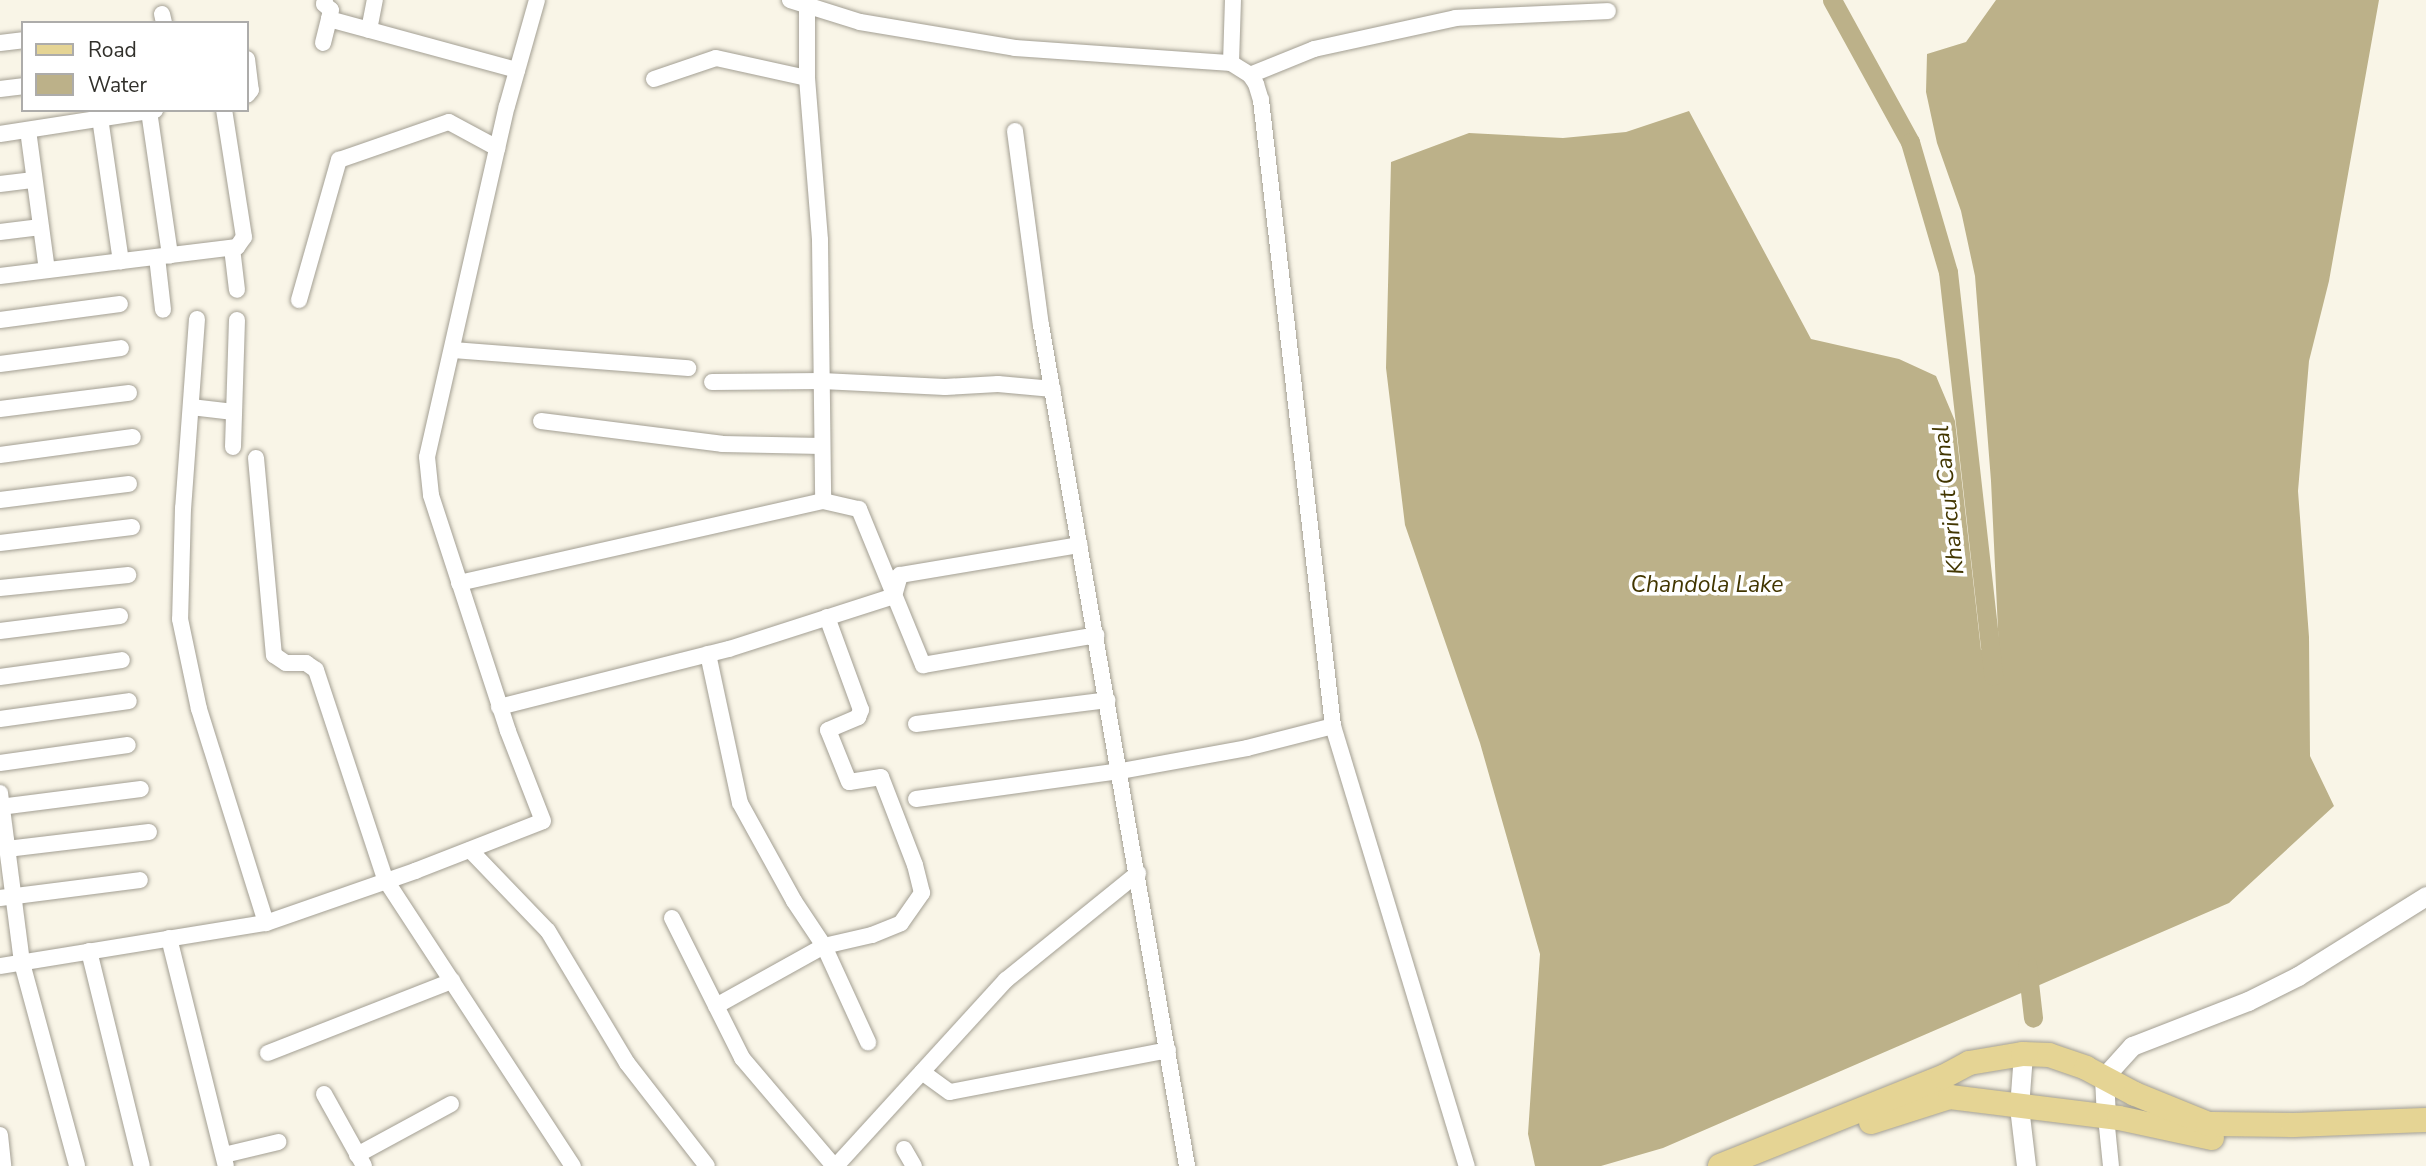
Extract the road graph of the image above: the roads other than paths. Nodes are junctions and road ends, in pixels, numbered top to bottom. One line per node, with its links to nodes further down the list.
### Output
1 (325, 0): 8 (street)
2 (376, 0): 9 (street)
3 (537, 0): 15 (street)
4 (790, 0): 6 (street)
5 (1233, 0): 13 (street)
6 (807, 8): 13 (street); 17 (street)
7 (1608, 11): 16 (street)
8 (329, 19): 9 (street); 12 (street)
9 (369, 30): 15 (street)
10 (21, 40): 11 (street)
11 (0, 43)
12 (323, 43)
13 (1231, 63): 16 (street)
14 (248, 67): 21 (street)
15 (517, 70): 29 (street)
16 (1250, 75): 85 (street)
17 (807, 78): 18 (street); 50 (street)
18 (654, 79)
19 (21, 86): 20 (street)
20 (0, 89)
21 (248, 94)
22 (137, 112): 25 (street)
23 (149, 112): 35 (street)
24 (225, 112): 34 (street)
25 (100, 115): 26 (street); 36 (street)
26 (28, 130): 28 (street); 30 (street)
27 (1015, 131): 52 (street)
28 (0, 134)
29 (497, 148): 40 (street); 47 (street)
30 (34, 180): 31 (street); 32 (street)
31 (0, 184)
32 (41, 227): 33 (street); 37 (street)
33 (0, 232)
34 (232, 248): 35 (street); 39 (street)
35 (164, 256): 36 (street); 42 (street)
36 (121, 261): 37 (street)
37 (47, 270): 38 (street)
38 (0, 276)
39 (237, 290)
40 (299, 300)
41 (120, 304): 44 (street)
42 (163, 310)
43 (197, 318): 54 (street)
44 (0, 320)
45 (237, 320): 56 (street)
46 (121, 348): 48 (street)
47 (453, 350): 49 (street); 70 (street)
48 (0, 365)
49 (688, 368)
50 (822, 381): 51 (street); 52 (street); 59 (street)
51 (712, 382)
52 (1053, 389): 68 (street)
53 (129, 393): 55 (street)
54 (191, 407): 56 (street); 101 (street)
55 (0, 409)
56 (234, 412): 60 (street)
57 (541, 421): 59 (street)
58 (133, 437): 61 (street)
59 (822, 446): 65 (street)
60 (233, 447)
61 (0, 455)
62 (256, 458): 96 (street)
63 (129, 484): 64 (street)
64 (0, 500)
65 (822, 501): 70 (street); 72 (street)
66 (132, 527): 67 (street)
67 (0, 543)
68 (1080, 545): 72 (street); 76 (street)
69 (128, 575): 71 (street)
70 (460, 583): 82 (street)
71 (0, 588)
72 (894, 596): 74 (street); 76 (street)
73 (120, 616): 75 (street)
74 (827, 617): 77 (street); 103 (street)
75 (0, 631)
76 (1096, 635): 80 (street)
77 (708, 654): 82 (street); 103 (street)
78 (122, 660): 79 (street)
79 (0, 677)
80 (1108, 700): 84 (street); 88 (street)
81 (129, 701): 83 (street)
82 (499, 706): 93 (street)
83 (0, 719)
84 (916, 724)
85 (1332, 726): 88 (street); 134 (street)
86 (128, 744): 87 (street)
87 (0, 763)
88 (1121, 771): 90 (street); 95 (street)
89 (141, 789): 91 (street)
90 (916, 799)
91 (1, 802): 94 (street)
92 (149, 832): 94 (street)
93 (470, 850): 96 (street); 130 (street)
94 (5, 852): 99 (street)
95 (1138, 873): 110 (street); 113 (street)
96 (385, 879): 101 (street); 107 (street)
97 (140, 880): 99 (street)
98 (2426, 896): 114 (street)
99 (7, 898): 105 (street)
100 (672, 918): 108 (street)
101 (266, 923): 102 (street)
102 (169, 938): 104 (street); 125 (street)
103 (824, 946): 108 (street); 109 (street)
104 (89, 951): 105 (street); 128 (street)
105 (22, 962): 106 (street); 127 (street)
106 (0, 967)
107 (452, 981): 111 (street); 129 (street)
108 (716, 1006): 131 (street)
109 (868, 1042)
110 (1168, 1050): 113 (street); 133 (street)
111 (268, 1053)
112 (2023, 1054): 114 (main road); 117 (street); 135 (main road)
113 (922, 1072): 131 (street)
114 (2104, 1077): 118 (street); 119 (main road)
115 (324, 1094): 124 (street)
116 (452, 1104): 124 (street)
117 (2019, 1107): 118 (main road); 136 (main road); 137 (street)
118 (2106, 1116): 120 (main road); 138 (street)
119 (2426, 1120)
120 (2426, 1133)
121 (0, 1135): 126 (street)
122 (278, 1142): 125 (street)
123 (904, 1149): 132 (street)
124 (360, 1160)
125 (225, 1161)
126 (4, 1166)
127 (77, 1166)
128 (142, 1166)
129 (573, 1166)
130 (707, 1166)
131 (835, 1166)
132 (914, 1166)
133 (1187, 1166)
134 (1467, 1166)
135 (1720, 1166)
136 (1763, 1166)
137 (2026, 1166)
138 (2112, 1166)

